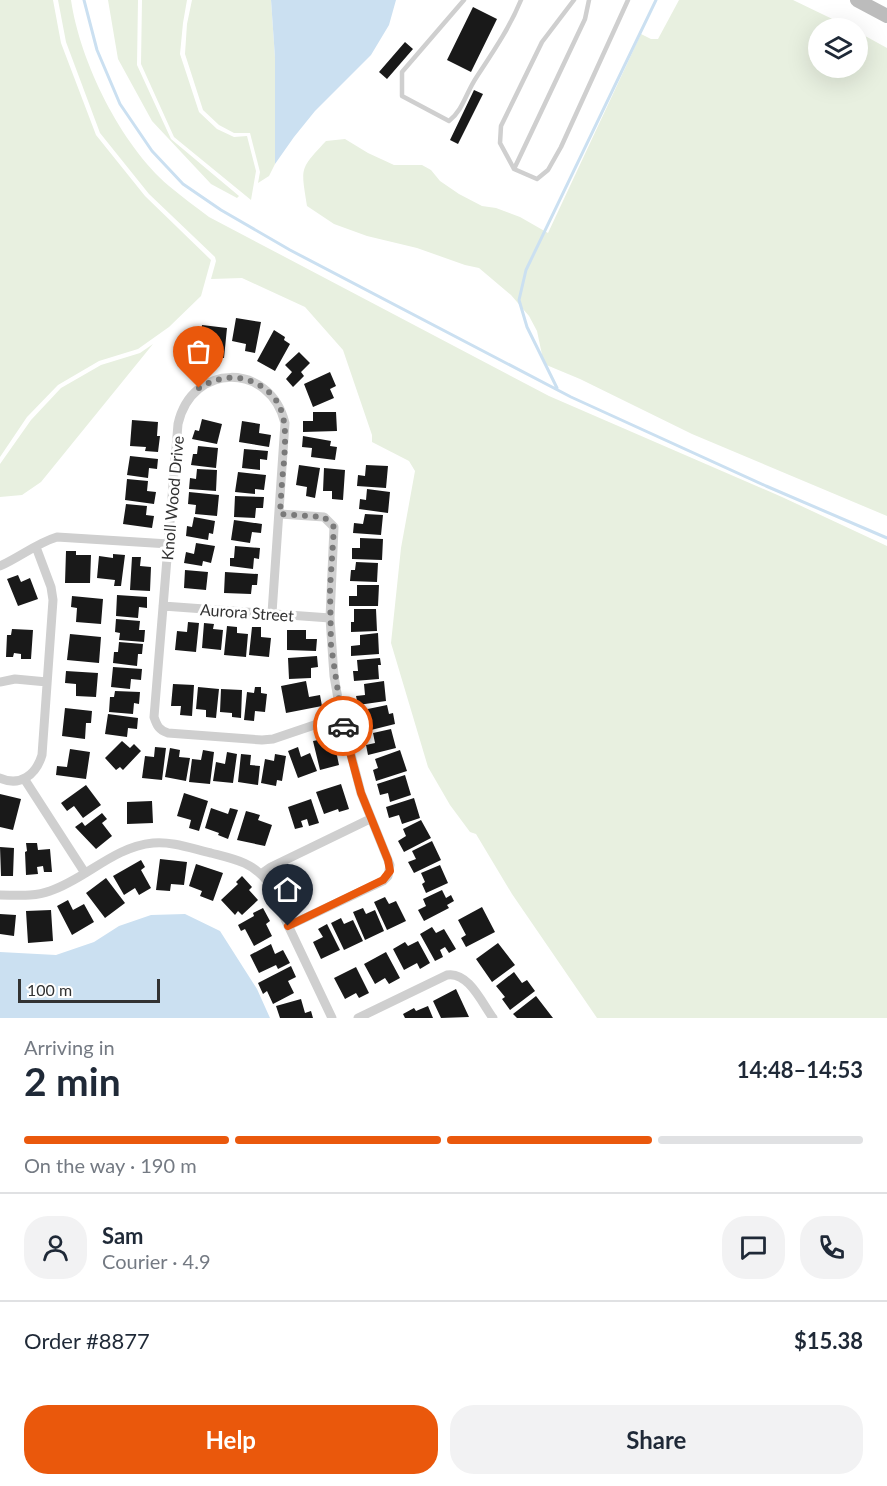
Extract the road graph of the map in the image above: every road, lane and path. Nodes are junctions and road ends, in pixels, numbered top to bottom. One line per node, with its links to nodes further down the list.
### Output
1 (464, 0): 2 (lane)
2 (521, 0)
3 (574, 0): 9 (lane)
4 (589, 0): 9 (lane)
5 (628, 0): 9 (lane)
6 (857, 0): 7 (main road)
7 (873, 4): 8 (main road)
8 (887, 16)
9 (514, 169)
10 (280, 514): 11 (street, Knoll Wood Drive); 15 (street, Knoll Wood Drive); 16 (street)
11 (169, 544): 12 (street); 14 (street, Knoll Wood Drive)
12 (36, 547): 13 (street); 18 (street)
13 (0, 566)
14 (164, 606): 15 (street, Aurora Street); 19 (street, Knoll Wood Drive)
15 (272, 613): 16 (street, Aurora Street)
16 (330, 618): 19 (street)
17 (0, 682): 18 (street)
18 (47, 682): 21 (street)
19 (341, 716): 22 (street)
20 (0, 778): 21 (street)
21 (25, 780): 23 (street)
22 (370, 819): 24 (street); 26 (street)
23 (85, 873): 24 (street); 25 (street)
24 (261, 874): 26 (street)
25 (0, 895)
26 (288, 926): 27 (street)
27 (332, 1018)
28 (358, 1018): 29 (street)
29 (493, 1018)

